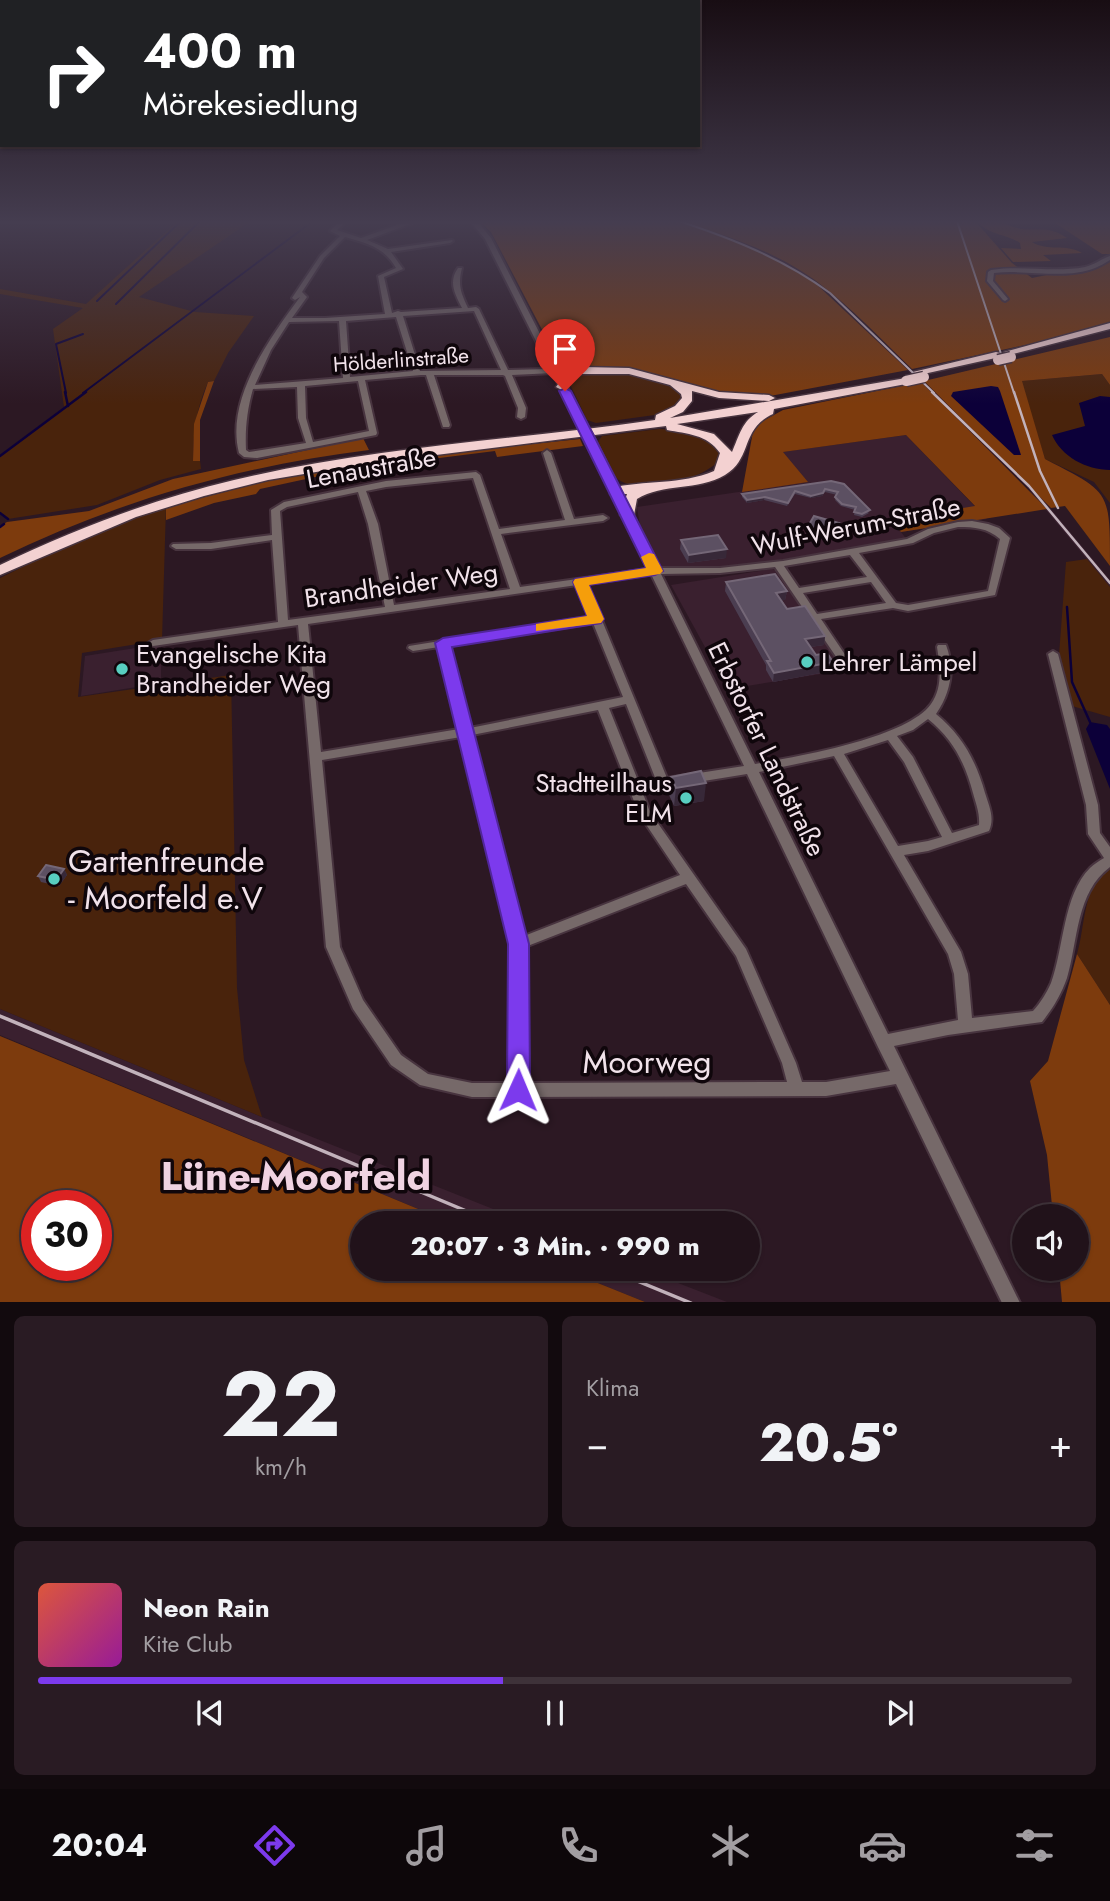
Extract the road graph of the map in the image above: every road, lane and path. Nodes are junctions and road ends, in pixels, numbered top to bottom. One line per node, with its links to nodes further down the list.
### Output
1 (306, 282): 10 (street)
2 (383, 282): 8 (street)
3 (456, 282): 7 (street)
4 (510, 282): 15 (street, Erbstorfer Landstraße)
5 (991, 282): 6 (street)
6 (1004, 299)
7 (465, 308): 8 (street); 18 (street)
8 (393, 313): 9 (street); 17 (street)
9 (342, 319): 10 (street); 22 (street)
10 (287, 320): 24 (street)
11 (1110, 326): 13 (highway)
12 (1110, 331): 13 (highway)
13 (1010, 355): 19 (highway, bridge)
14 (589, 369): 15 (highway); 21 (highway); 25 (highway)
15 (554, 370): 18 (street, Hölderlinstraße); 25 (street, Erbstorfer Landstraße)
16 (429, 372): 17 (street, Hölderlinstraße); 18 (street, Hölderlinstraße); 30 (street)
17 (417, 373): 20 (street, Hölderlinstraße)
18 (507, 374): 28 (street)
19 (903, 378): 26 (highway); 27 (highway)
20 (361, 379): 22 (street, Hölderlinstraße); 32 (street)
21 (668, 380): 26 (highway); 29 (highway)
22 (347, 381): 23 (street, Hölderlinstraße)
23 (301, 386): 24 (street, Hölderlinstraße); 32 (street)
24 (250, 387): 32 (street)
25 (562, 387): 37 (street, Erbstorfer Landstraße, bridge)
26 (813, 393): 29 (highway)
27 (791, 403): 31 (highway); 34 (highway)
28 (520, 417)
29 (658, 419): 45 (highway)
30 (446, 425)
31 (624, 429): 34 (highway); 47 (highway)
32 (310, 444)
33 (547, 453): 40 (street)
34 (717, 473): 35 (highway)
35 (649, 487): 37 (highway); 38 (highway)
36 (361, 489): 41 (street, Lenaustraße); 42 (street, Lenaustraße); 54 (street)
37 (615, 491): 38 (street, Erbstorfer Landstraße)
38 (627, 515): 48 (street, Erbstorfer Landstraße)
39 (603, 518): 40 (street)
40 (570, 522): 41 (street)
41 (497, 532): 51 (street)
42 (276, 537): 43 (street); 58 (street)
43 (176, 546)
44 (852, 551): 46 (street, Wulf-Werum-Straße); 49 (street); 53 (street, Wulf-Werum-Straße)
45 (0, 564)
46 (779, 566): 48 (street, Wulf-Werum-Straße); 52 (street)
47 (0, 571)
48 (655, 571): 50 (street, Brandheider Weg); 72 (street, Erbstorfer Landstraße)
49 (874, 579): 52 (street); 53 (street)
50 (581, 582): 51 (street, Brandheider Weg); 56 (street)
51 (516, 591): 54 (street, Brandheider Weg)
52 (797, 592): 55 (street)
53 (893, 605): 55 (street)
54 (390, 609): 57 (street, Brandheider Weg)
55 (815, 617): 64 (street)
56 (596, 619): 60 (street); 65 (street)
57 (303, 622): 58 (street, Brandheider Weg); 71 (street, Moorweg)
58 (284, 625): 59 (street, Brandheider Weg)
59 (153, 643)
60 (443, 643): 62 (street); 68 (street)
61 (942, 647): 67 (street)
62 (413, 648)
63 (1053, 654): 77 (street)
64 (845, 662)
65 (629, 700): 66 (street); 73 (street)
66 (602, 705): 68 (street); 74 (street)
67 (929, 714): 69 (street); 75 (street)
68 (466, 732): 71 (street); 79 (street)
69 (890, 735): 70 (street); 75 (street)
70 (837, 752): 72 (street); 76 (street)
71 (315, 757): 84 (street, Moorweg)
72 (749, 767): 73 (street); 81 (street, Erbstorfer Landstraße)
73 (663, 782): 74 (street)
74 (634, 788): 78 (street)
75 (949, 839): 76 (street)
76 (896, 851): 80 (street)
77 (1110, 859): 80 (street)
78 (690, 877): 79 (street); 83 (street)
79 (518, 944): 84 (street)
80 (966, 1026): 81 (street)
81 (883, 1042): 82 (street, Erbstorfer Landstraße)
82 (900, 1076): 83 (street, Moorweg); 85 (street, Erbstorfer Landstraße)
83 (796, 1089): 84 (street, Moorweg)
84 (518, 1090)
85 (1010, 1302)

